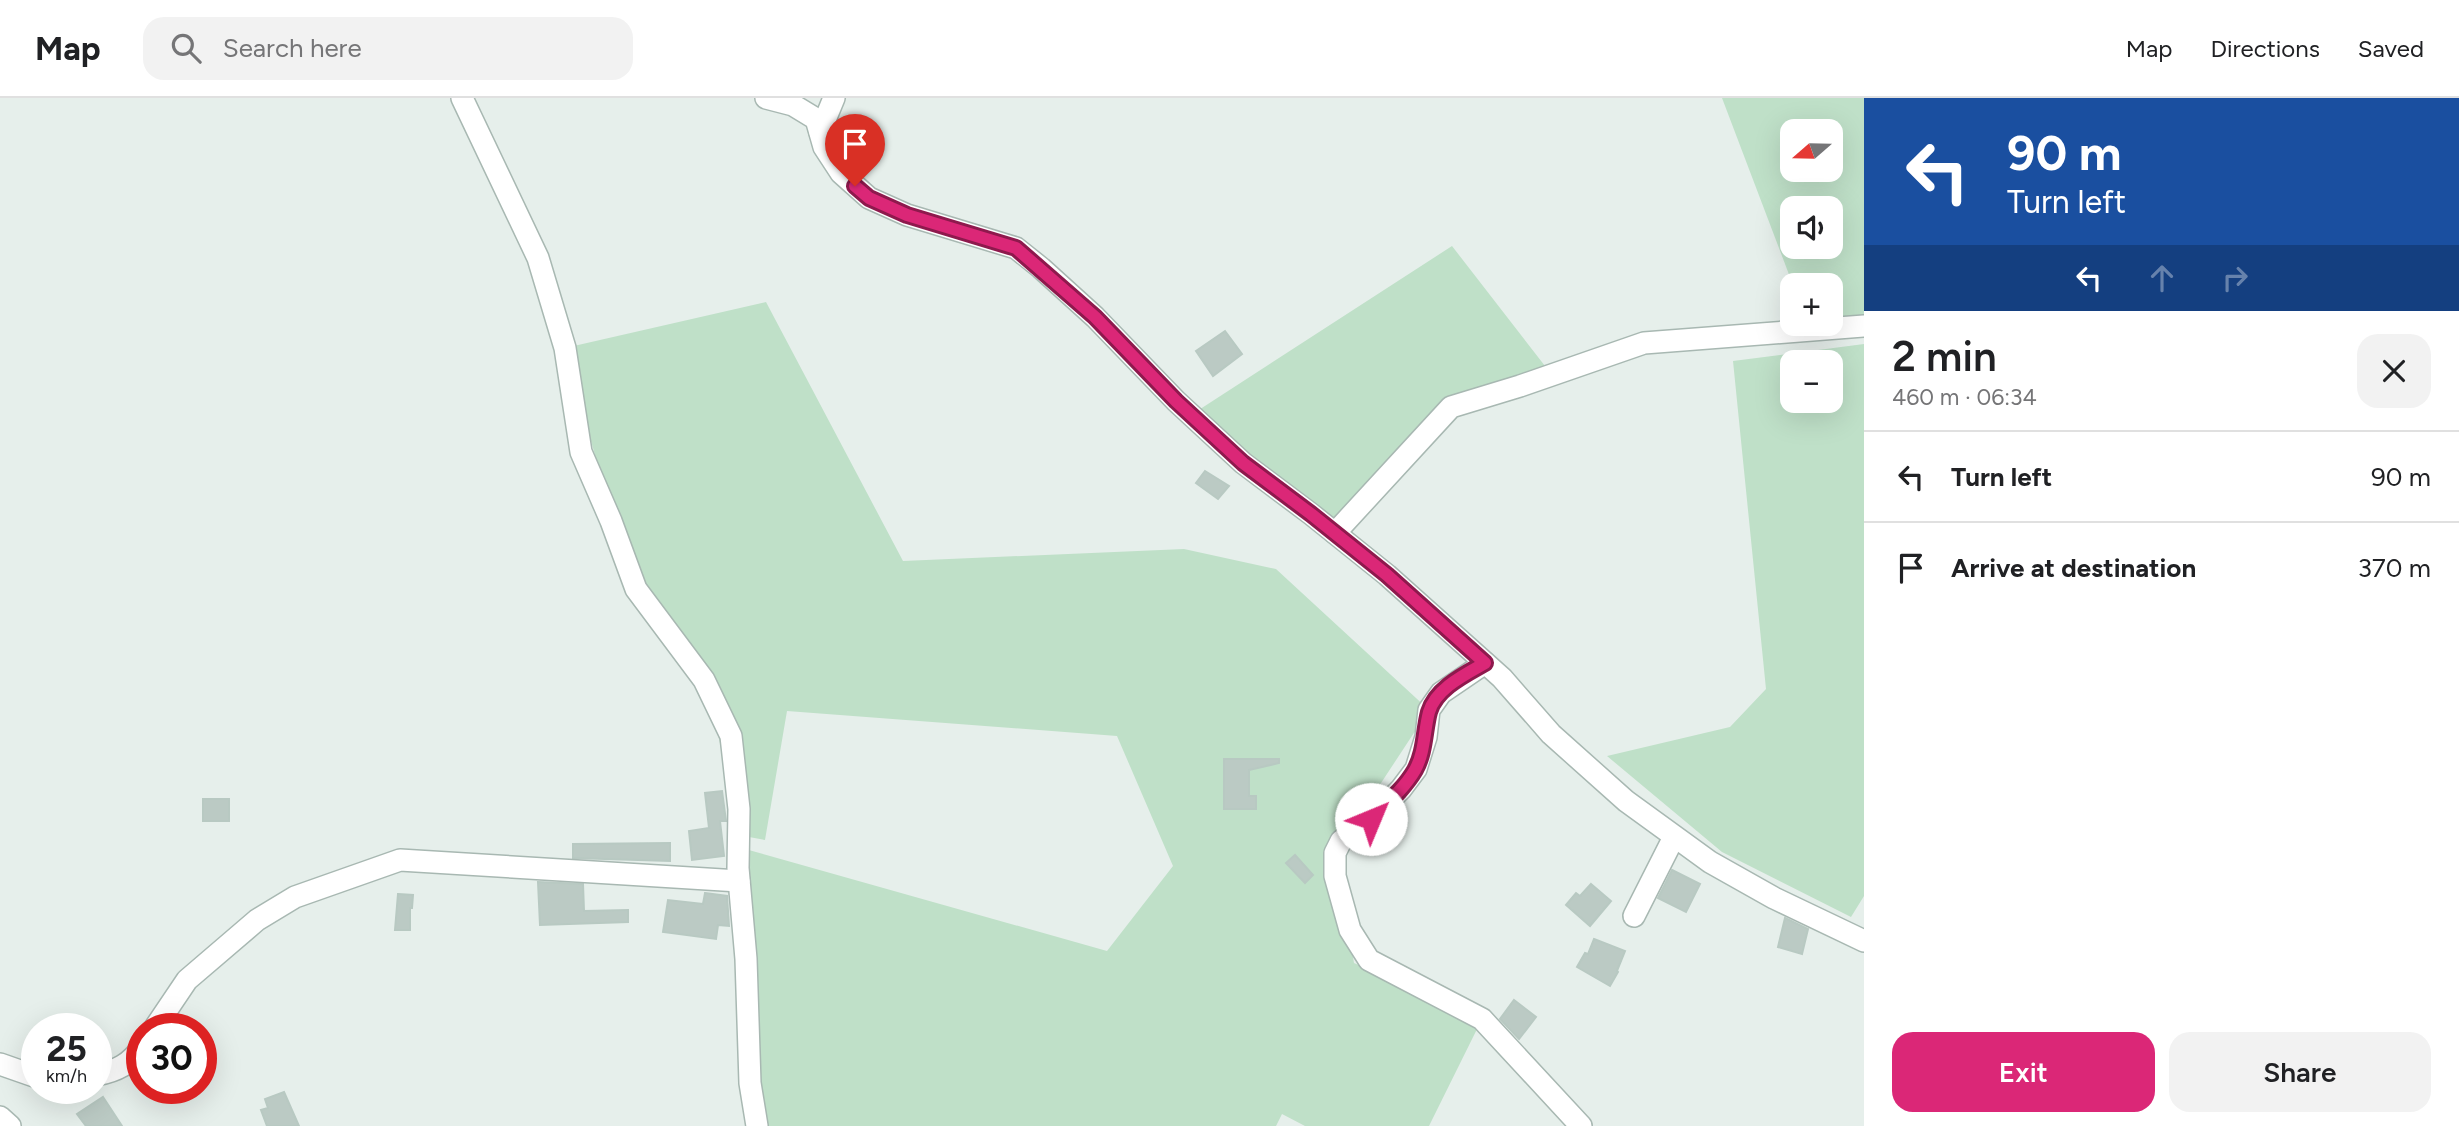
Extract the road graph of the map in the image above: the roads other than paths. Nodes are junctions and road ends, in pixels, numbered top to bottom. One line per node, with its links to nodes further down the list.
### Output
1 (461, 98): 9 (street)
2 (766, 98): 4 (street)
3 (834, 98): 4 (street)
4 (820, 132): 6 (street)
5 (1864, 326): 6 (street)
6 (1335, 533): 7 (street)
7 (1485, 663): 8 (street); 18 (street)
8 (1674, 837): 10 (street); 11 (street)
9 (739, 881): 12 (street); 17 (street)
10 (1634, 916)
11 (1864, 941)
12 (165, 1013)
13 (0, 1064): 14 (street)
14 (21, 1071)
15 (0, 1117): 16 (street)
16 (10, 1126)
17 (757, 1126)
18 (1581, 1126)

